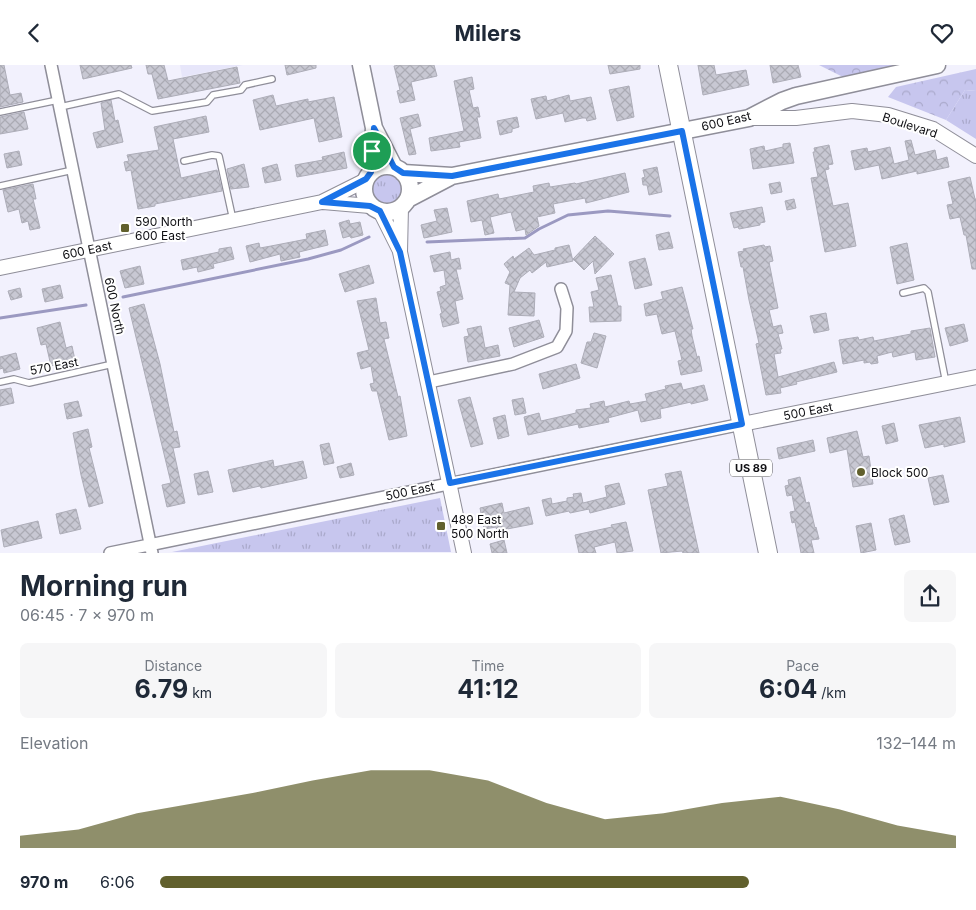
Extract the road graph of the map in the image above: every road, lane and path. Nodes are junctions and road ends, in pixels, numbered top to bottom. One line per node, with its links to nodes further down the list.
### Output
1 (51, 65): 6 (street, 600 North)
2 (361, 65): 9 (main road)
3 (668, 65): 10 (main road, US 89)
4 (937, 65): 8 (main road, 600 East)
5 (272, 79): 6 (lane)
6 (59, 103): 7 (lane); 13 (street, 600 North)
7 (0, 112)
8 (749, 118): 10 (main road, 600 East); 11 (street, Boulevard)
9 (374, 128): 14 (main road); 15 (main road)
10 (682, 131): 16 (main road, 600 East); 32 (main road, US 89)
11 (976, 156)
12 (184, 161): 21 (lane)
13 (73, 170): 17 (lane); 22 (street, 600 North)
14 (399, 170): 15 (main road); 16 (main road, 600 East); 19 (main road)
15 (368, 176): 18 (street, 600 East); 20 (main road)
16 (452, 176): 19 (main road, 600 East)
17 (0, 186)
18 (322, 202): 20 (street, 600 East); 21 (street, 600 East)
19 (404, 203): 20 (main road); 23 (street)
20 (375, 209): 23 (street)
21 (234, 220): 22 (street, 600 East)
22 (89, 250): 24 (street, 600 East); 27 (street, 600 North)
23 (400, 252): 30 (street)
24 (0, 268)
25 (561, 289): 30 (street)
26 (903, 293): 31 (lane)
27 (113, 364): 29 (lane, 570 East); 34 (street, 600 North)
28 (976, 377): 31 (street, 500 East)
29 (0, 382)
30 (429, 382): 33 (street)
31 (946, 383): 32 (street, 500 East)
32 (742, 424): 33 (street, 500 East); 37 (main road, US 89)
33 (450, 483): 34 (street, 500 East); 36 (street)
34 (151, 548): 35 (street, 500 East)
35 (110, 553)
36 (464, 553)
37 (768, 553)

